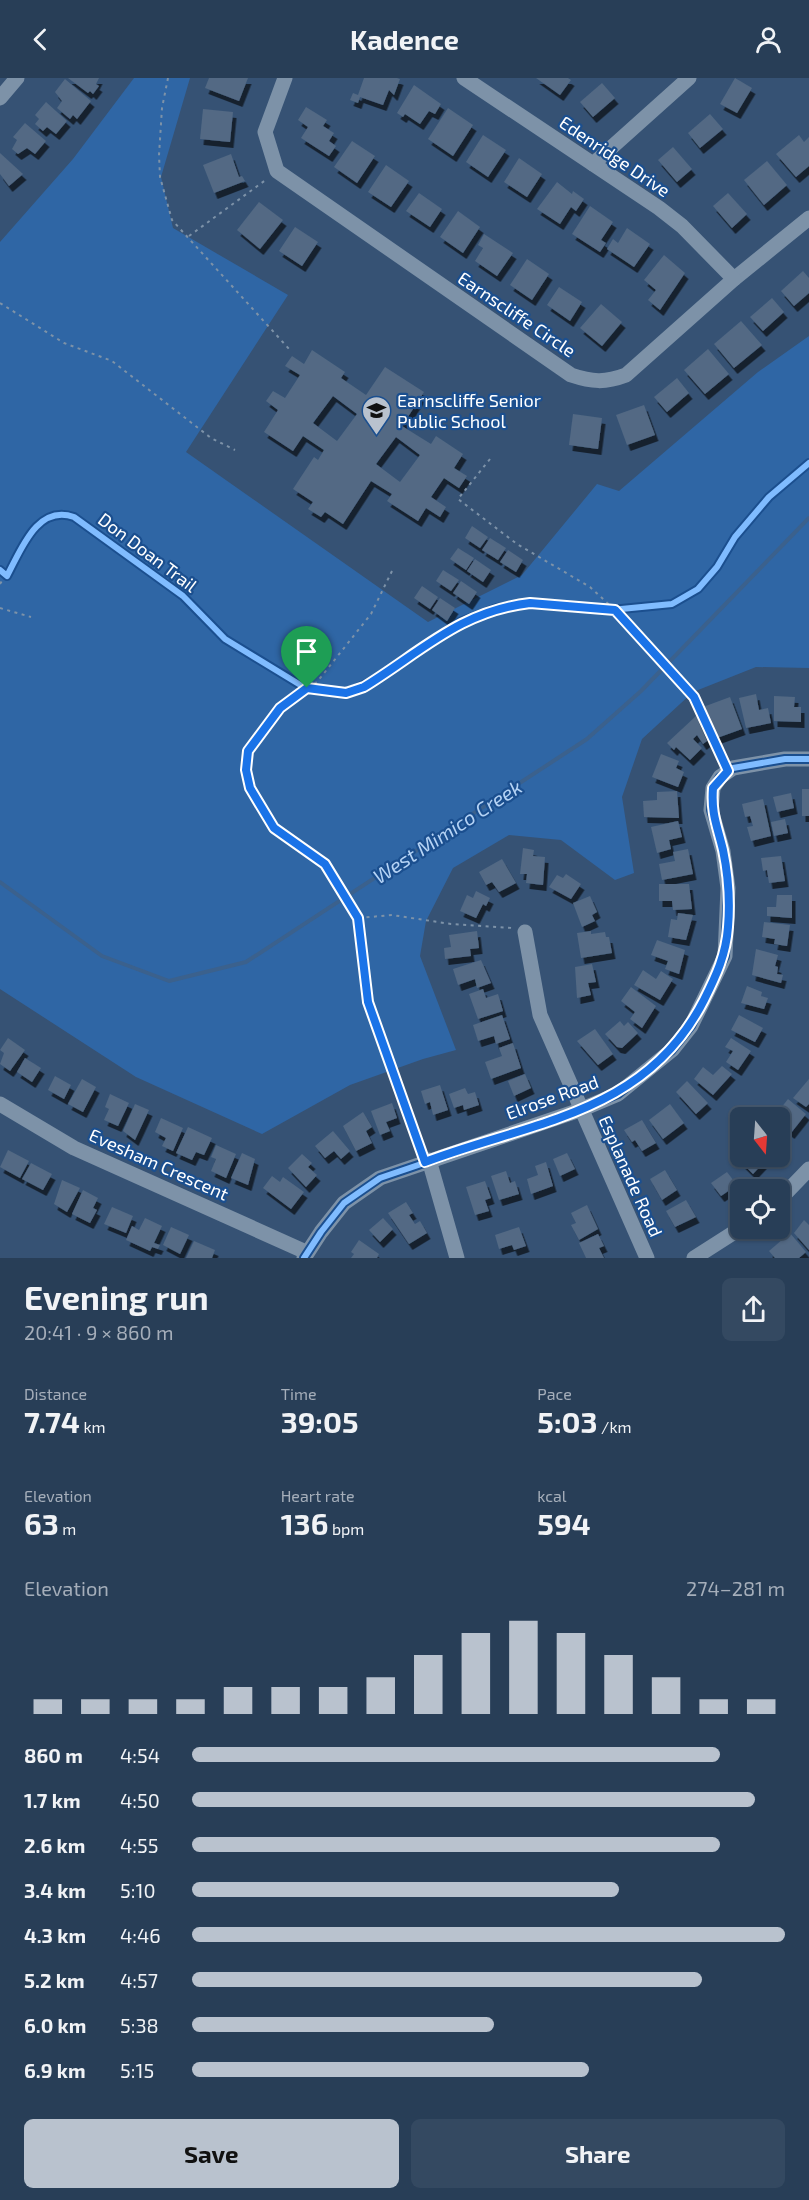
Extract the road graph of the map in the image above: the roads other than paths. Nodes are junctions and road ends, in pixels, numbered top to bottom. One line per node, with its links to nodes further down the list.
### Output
1 (17, 78): 5 (street)
2 (285, 78): 8 (street, Earnscliffe Circle)
3 (464, 78): 6 (street, Edenridge Drive)
4 (689, 78): 6 (street)
5 (0, 98)
6 (593, 164): 8 (street, Edenridge Drive)
7 (809, 218): 8 (street, Earnscliffe Circle)
8 (734, 279)
9 (809, 759): 12 (street, Elrose Road)
10 (525, 932): 12 (street, Esplanade Road)
11 (0, 1104): 17 (street, Evesham Crescent)
12 (580, 1110): 13 (street, Elrose Road); 19 (street, Esplanade Road)
13 (427, 1161): 17 (street, Elrose Road); 18 (street)
14 (809, 1169): 15 (street)
15 (790, 1189)
16 (730, 1235): 20 (street)
17 (305, 1255)
18 (457, 1258)
19 (647, 1258)
20 (694, 1258)

